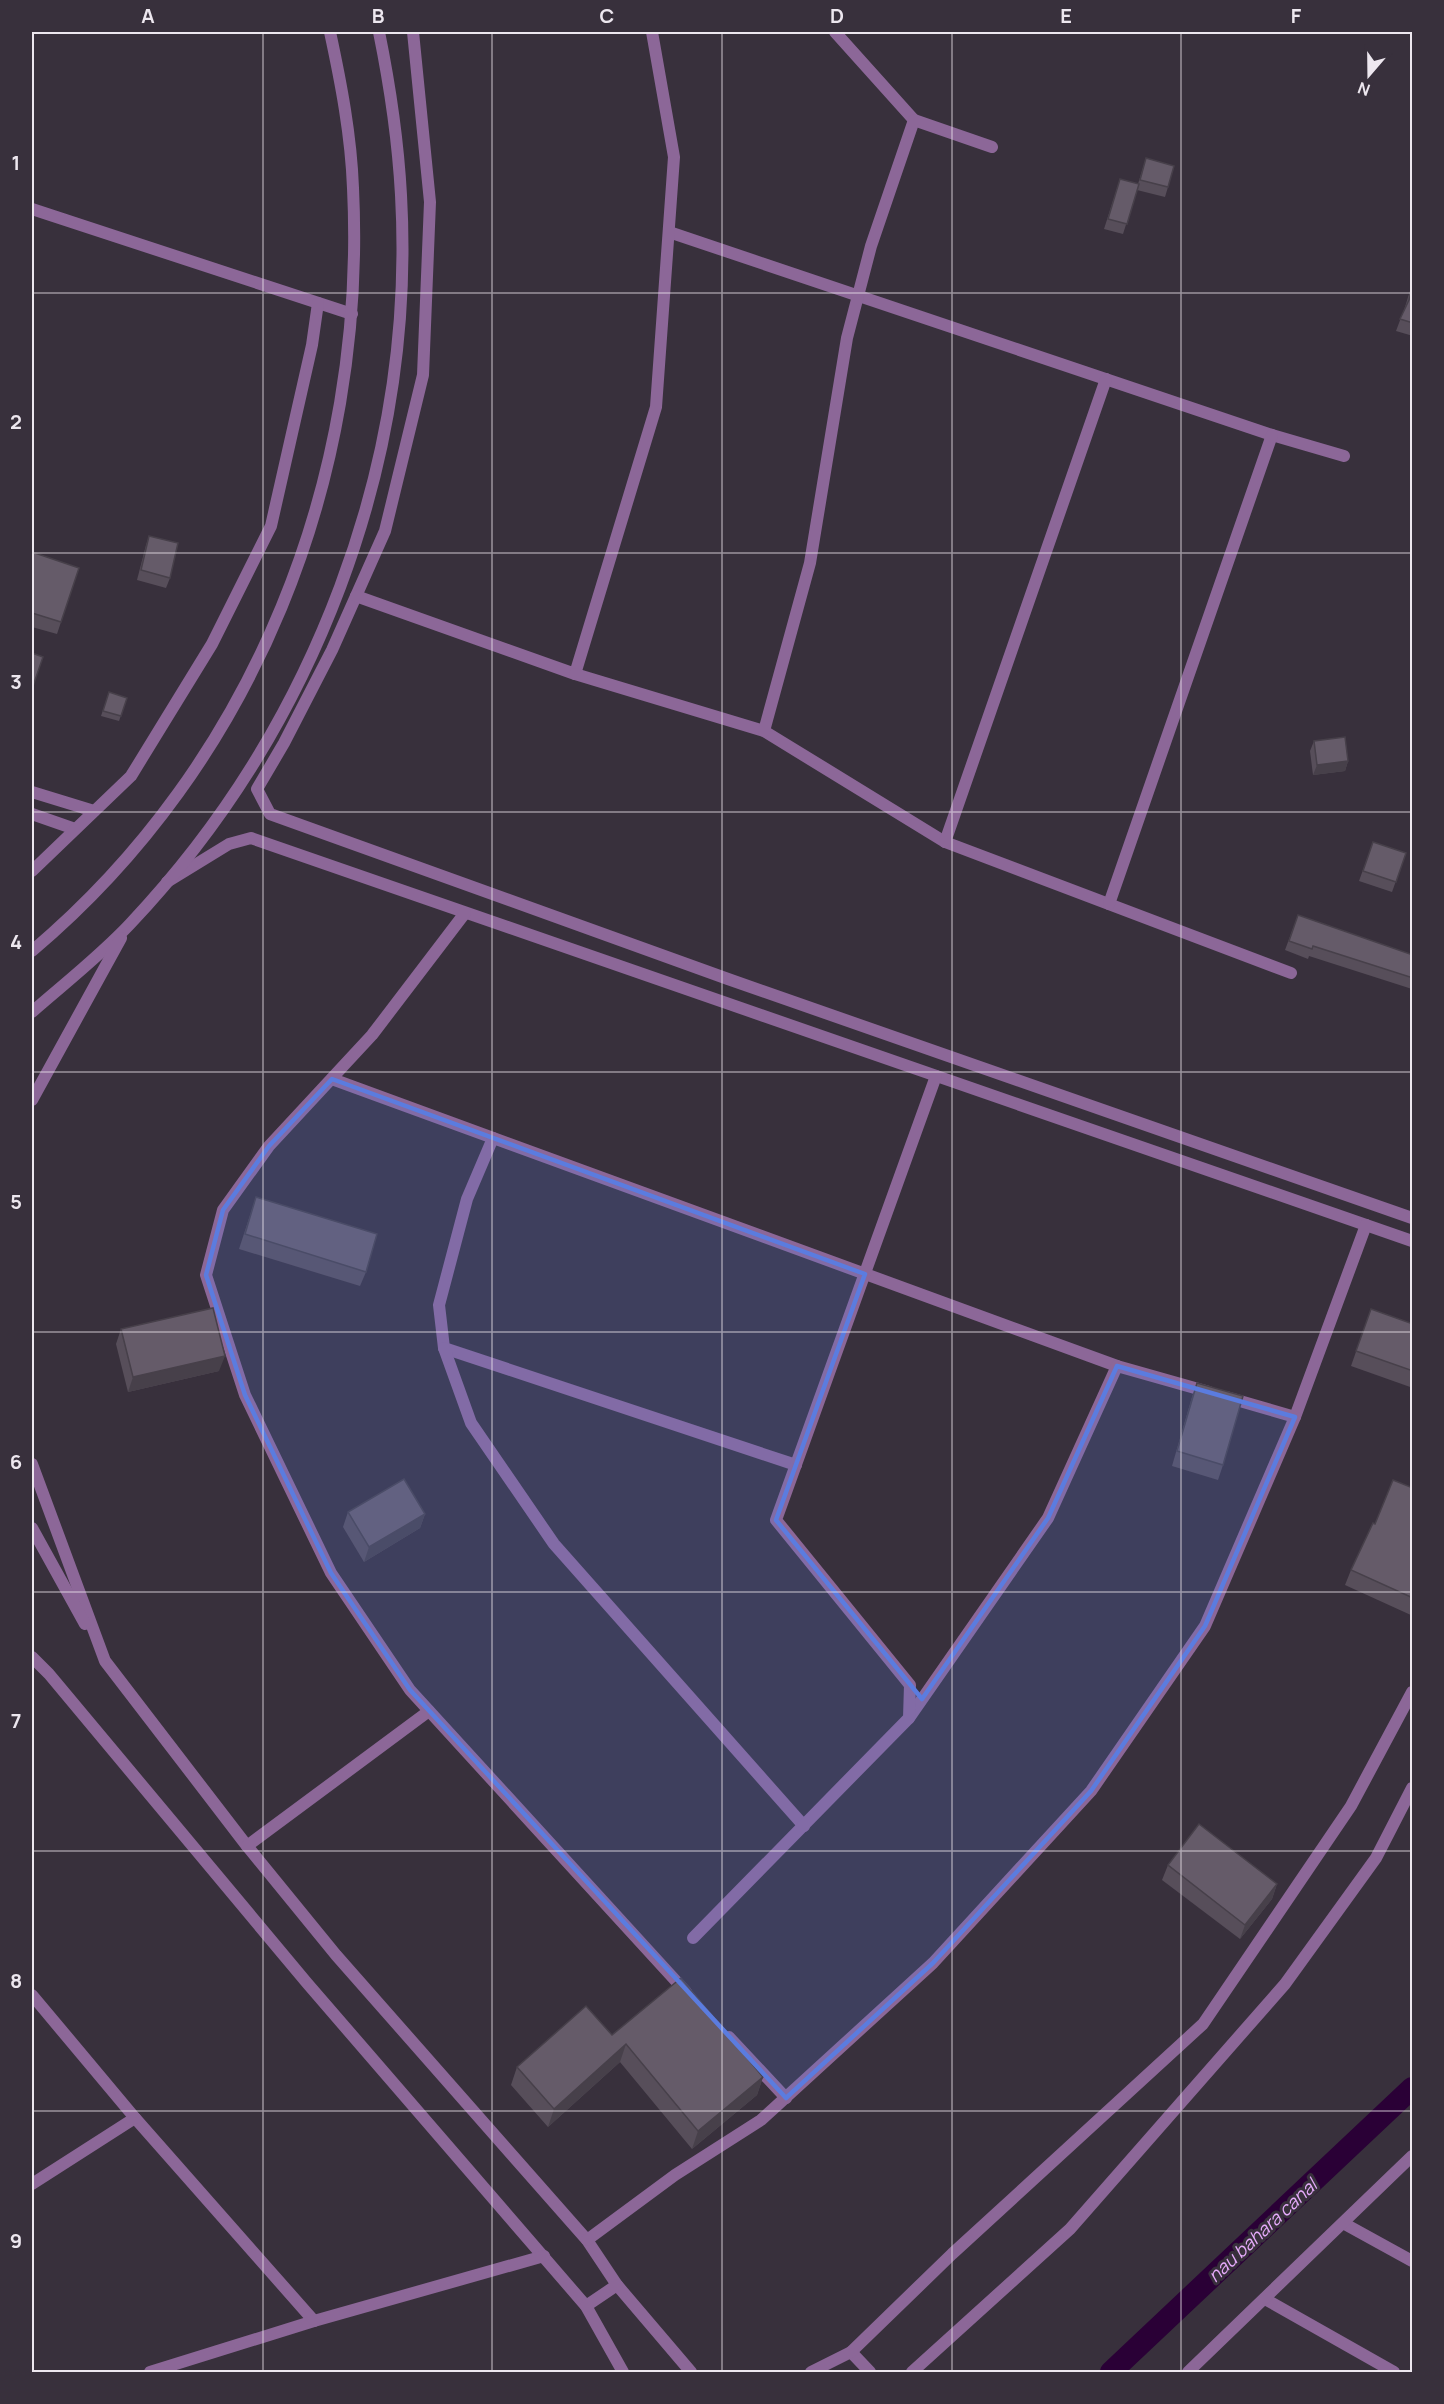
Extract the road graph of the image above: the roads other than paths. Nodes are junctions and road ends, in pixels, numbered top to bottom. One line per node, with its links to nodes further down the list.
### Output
1 (330, 32): 12 (street)
2 (379, 32): 25 (street)
3 (413, 32): 16 (street)
4 (652, 32): 9 (street)
5 (835, 32): 6 (street)
6 (914, 120): 7 (street); 10 (street)
7 (992, 147)
8 (32, 209): 11 (street)
9 (669, 231): 10 (street); 17 (street)
10 (858, 296): 13 (street); 18 (street)
11 (318, 303): 12 (street); 20 (street)
12 (352, 314): 29 (street)
13 (1106, 379): 14 (street); 23 (street)
14 (1272, 435): 15 (street); 26 (street)
15 (1344, 456)
16 (356, 596): 17 (street); 36 (street)
17 (575, 674): 18 (street)
18 (764, 731): 23 (street)
19 (32, 792): 20 (street)
20 (94, 811): 22 (street)
21 (32, 814): 22 (street)
22 (75, 829): 24 (street)
23 (945, 842): 26 (street)
24 (32, 871)
25 (167, 882): 27 (street); 28 (street)
26 (1109, 904): 30 (street)
27 (465, 913): 32 (street); 33 (street)
28 (129, 924): 31 (street); 34 (street)
29 (32, 951)
30 (1291, 973)
31 (32, 1012)
32 (936, 1076): 37 (street); 39 (street)
33 (332, 1079): 35 (street); 51 (street)
34 (32, 1100)
35 (493, 1138): 39 (street); 40 (street)
36 (1413, 1218)
37 (1366, 1225): 38 (street); 42 (street)
38 (1413, 1241)
39 (865, 1274): 41 (street); 44 (street)
40 (444, 1348): 44 (street); 54 (street)
41 (1117, 1366): 42 (street); 52 (street)
42 (1295, 1417): 60 (street)
43 (32, 1464): 48 (street)
44 (796, 1466): 52 (street)
45 (32, 1528): 48 (street)
46 (32, 1652): 49 (street)
47 (32, 1657): 49 (street)
48 (105, 1661): 55 (street)
49 (49, 1674): 66 (street)
50 (1413, 1692): 72 (street)
51 (429, 1711): 55 (street); 58 (street)
52 (909, 1718): 54 (street)
53 (1413, 1788): 78 (street)
54 (804, 1826): 56 (street)
55 (247, 1846): 65 (street)
56 (693, 1938)
57 (32, 1995): 61 (street)
58 (699, 2005)
59 (722, 2030): 60 (street)
60 (786, 2098): 65 (street)
61 (135, 2118): 63 (street); 71 (street)
62 (1413, 2156): 64 (street)
63 (32, 2184)
64 (1343, 2223): 67 (street); 69 (street)
65 (586, 2240): 68 (street)
66 (544, 2256): 70 (street); 71 (street)
67 (1413, 2261)
68 (617, 2285): 70 (street); 75 (street)
69 (1265, 2299): 79 (street); 80 (street)
70 (586, 2306): 74 (street)
71 (314, 2321): 73 (street)
72 (850, 2352): 76 (street); 77 (street)
73 (150, 2373)
74 (623, 2373)
75 (691, 2373)
76 (811, 2373)
77 (870, 2373)
78 (912, 2373)
79 (1188, 2373)
80 (1394, 2373)

